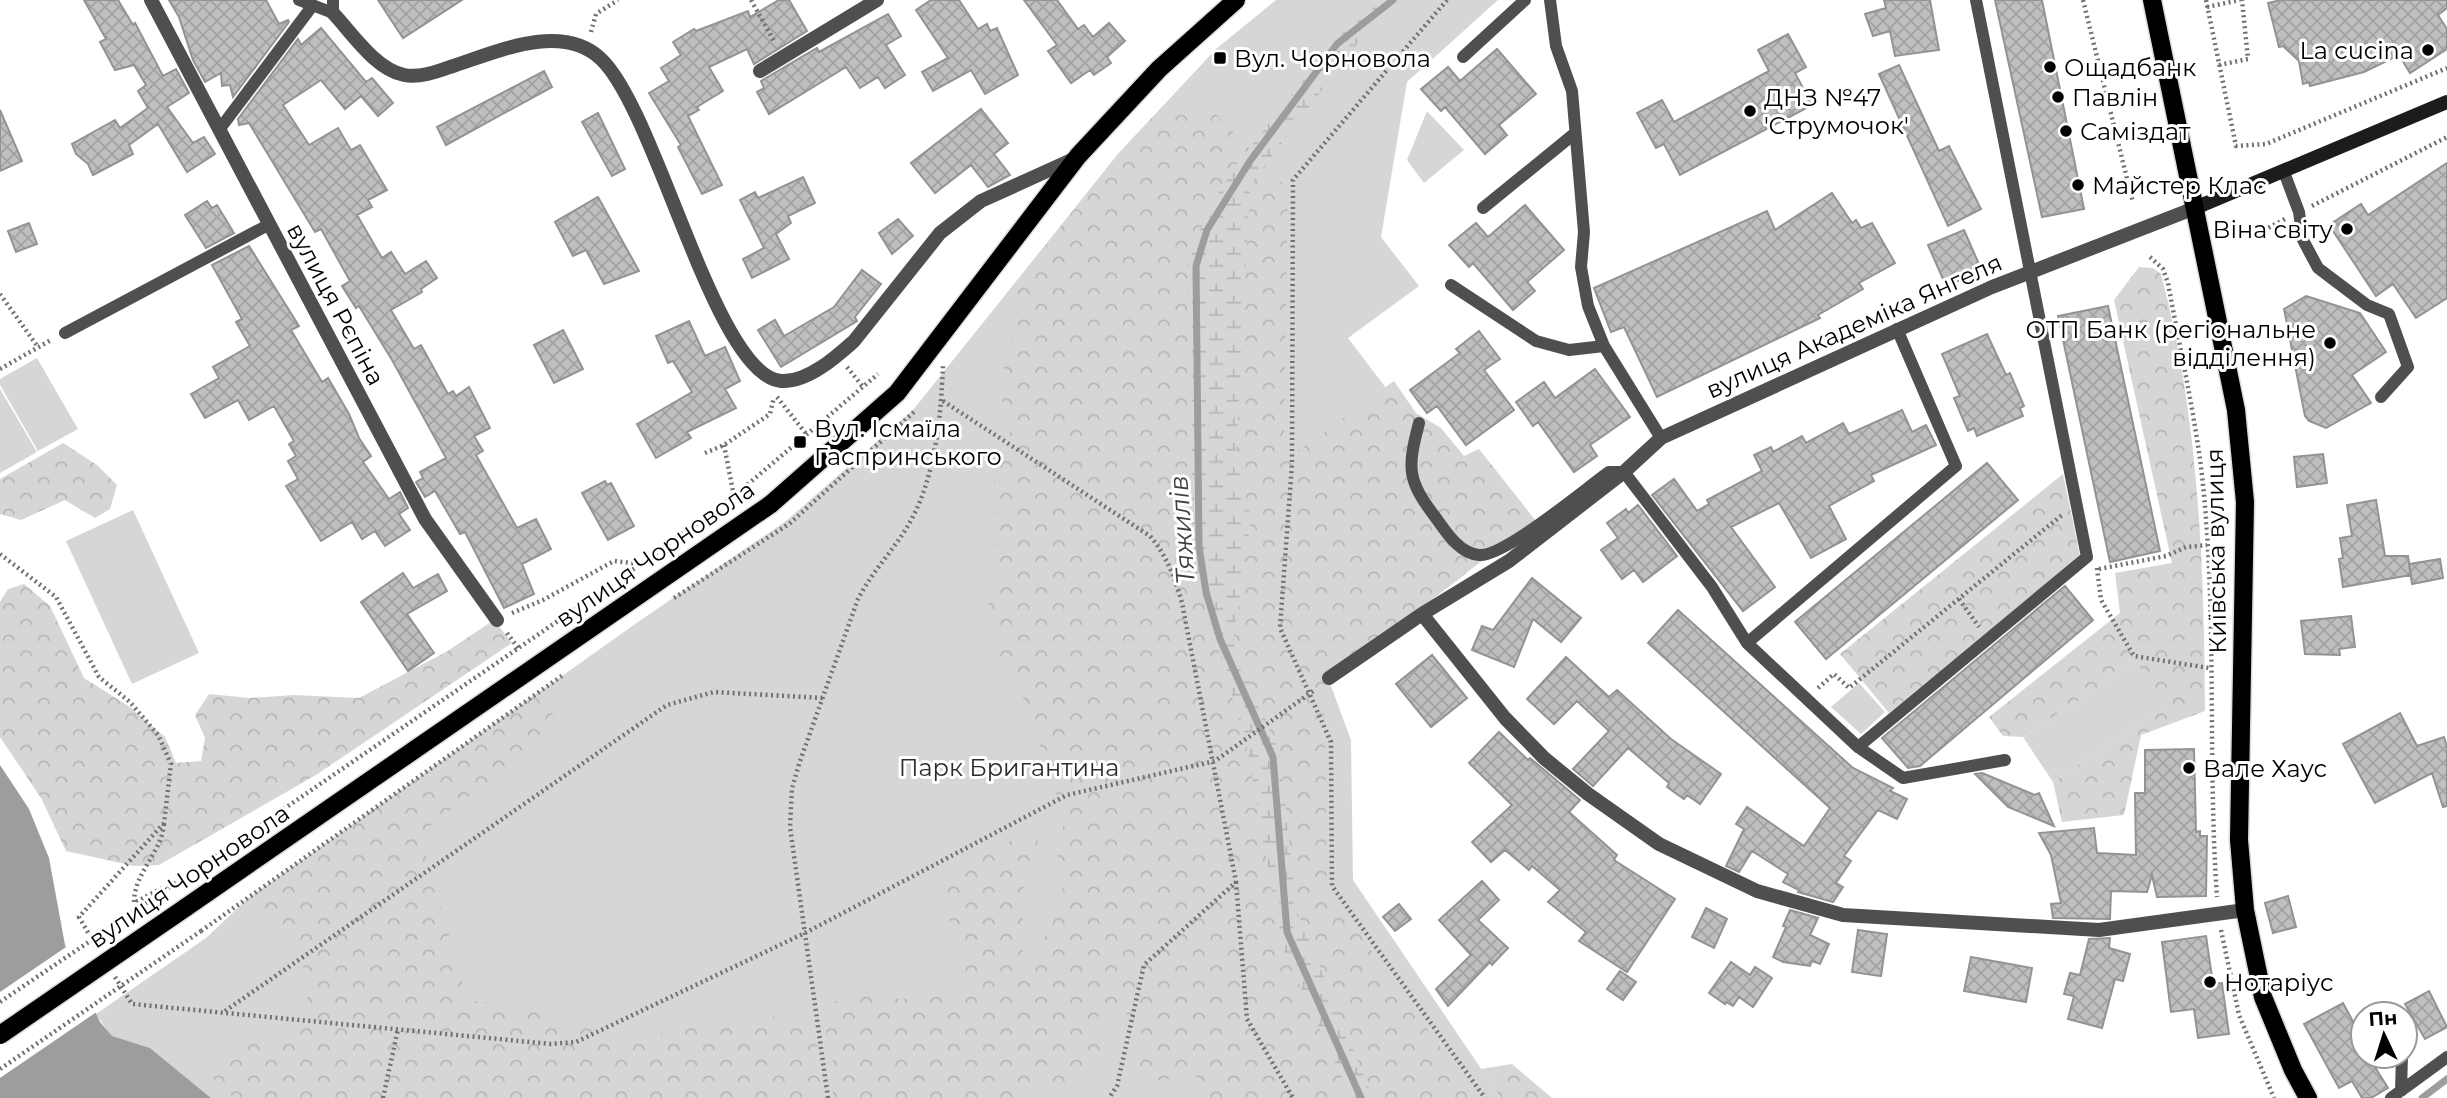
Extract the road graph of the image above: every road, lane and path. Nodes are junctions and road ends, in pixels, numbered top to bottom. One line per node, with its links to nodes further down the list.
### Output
1 (151, 0): 25 (street, вулиця Рєпіна)
2 (299, 0): 15 (lane)
3 (618, 0): 18 (path)
4 (751, 0): 19 (path)
5 (877, 0): 19 (street)
6 (1236, 0): 28 (main road, вулиця Чорновола)
7 (1447, 0): 75 (path)
8 (1525, 0): 20 (lane)
9 (1550, 0): 26 (lane)
10 (1976, 0): 37 (lane)
11 (2083, 0): 30 (path)
12 (2152, 0): 32 (main road, Київська вулиця)
13 (2206, 0): 17 (path)
14 (2241, 0): 17 (path); 21 (path)
15 (313, 5): 16 (lane); 25 (lane)
16 (333, 6): 18 (street)
17 (2207, 7): 21 (path)
18 (586, 50): 28 (street)
19 (783, 57): 23 (street)
20 (1463, 57)
21 (2219, 65): 22 (path)
22 (2447, 68)
23 (760, 71)
24 (2447, 102): 29 (main road, вулиця Академіка Янгеля)
25 (219, 130): 34 (street, вулиця Рєпіна)
26 (1574, 134): 31 (lane); 43 (lane)
27 (2447, 137): 33 (path)
28 (1078, 156): 41 (main road, вулиця Чорновола)
29 (2284, 172): 32 (main road, вулиця Академіка Янгеля); 33 (lane)
30 (2133, 203)
31 (1483, 208)
32 (2196, 208): 37 (street, вулиця Академіка Янгеля); 83 (main road, Київська вулиця)
33 (2299, 212): 35 (path); 48 (lane)
34 (268, 225): 42 (lane); 68 (street, вулиця Рєпіна)
35 (2249, 238)
36 (2150, 257): 60 (path)
37 (2030, 273): 40 (street, вулиця Академіка Янгеля); 59 (lane)
38 (1451, 285): 43 (lane)
39 (0, 294): 44 (path)
40 (1897, 330): 54 (street, вулиця Академіка Янгеля); 70 (lane)
41 (945, 332): 49 (path); 91 (main road, вулиця Чорновола, bridge)
42 (65, 333): 44 (path)
43 (1604, 346): 54 (lane)
44 (38, 347): 45 (path)
45 (0, 369)
46 (878, 374): 53 (path)
47 (775, 392): 55 (path)
48 (2381, 397)
49 (943, 401): 76 (path); 79 (path)
50 (780, 402): 53 (path)
51 (915, 411): 65 (path)
52 (1419, 423): 57 (lane)
53 (807, 435): 58 (path)
54 (1661, 438): 57 (street, вулиця Академіка Янгеля)
55 (724, 445): 56 (path); 58 (path)
56 (705, 453)
57 (1625, 472): 67 (street, вулиця Академіка Янгеля); 70 (lane)
58 (734, 496): 63 (path)
59 (2077, 504): 62 (lane); 66 (path)
60 (2207, 545): 64 (path); 72 (path)
61 (0, 554): 80 (path)
62 (2087, 557): 64 (path); 69 (lane)
63 (641, 564): 68 (path); 82 (path)
64 (2097, 569): 72 (path)
65 (673, 599)
66 (1959, 599): 69 (path); 73 (path)
67 (1422, 614): 74 (street, вулиця Академіка Янгеля); 84 (street)
68 (497, 620)
69 (1988, 638): 77 (lane)
70 (1747, 643): 77 (lane)
71 (573, 668): 93 (path, bridge)
72 (2209, 668): 84 (path)
73 (1834, 674)
74 (1329, 678)
75 (1308, 695): 79 (path); 100 (path)
76 (823, 698): 86 (path); 89 (path)
77 (1858, 747): 78 (lane)
78 (2005, 760)
79 (1215, 761): 81 (path); 86 (path)
80 (164, 823): 82 (path); 85 (path)
81 (1236, 882): 98 (path); 99 (path)
82 (168, 888): 87 (path, bridge)
83 (2245, 910): 84 (street); 102 (main road, Київська вулиця)
84 (2218, 914): 101 (path)
85 (79, 917)
86 (805, 933): 90 (path); 97 (path)
87 (0, 1002)
88 (132, 1004): 89 (path)
89 (224, 1012): 90 (path)
90 (398, 1029): 96 (path)
91 (0, 1035)
92 (2447, 1057): 95 (lane)
93 (0, 1069)
94 (2400, 1070): 95 (lane)
95 (2396, 1094)
96 (383, 1098)
97 (828, 1098)
98 (1109, 1098)
99 (1293, 1098)
100 (1485, 1098)
101 (2274, 1098)
102 (2308, 1098)

